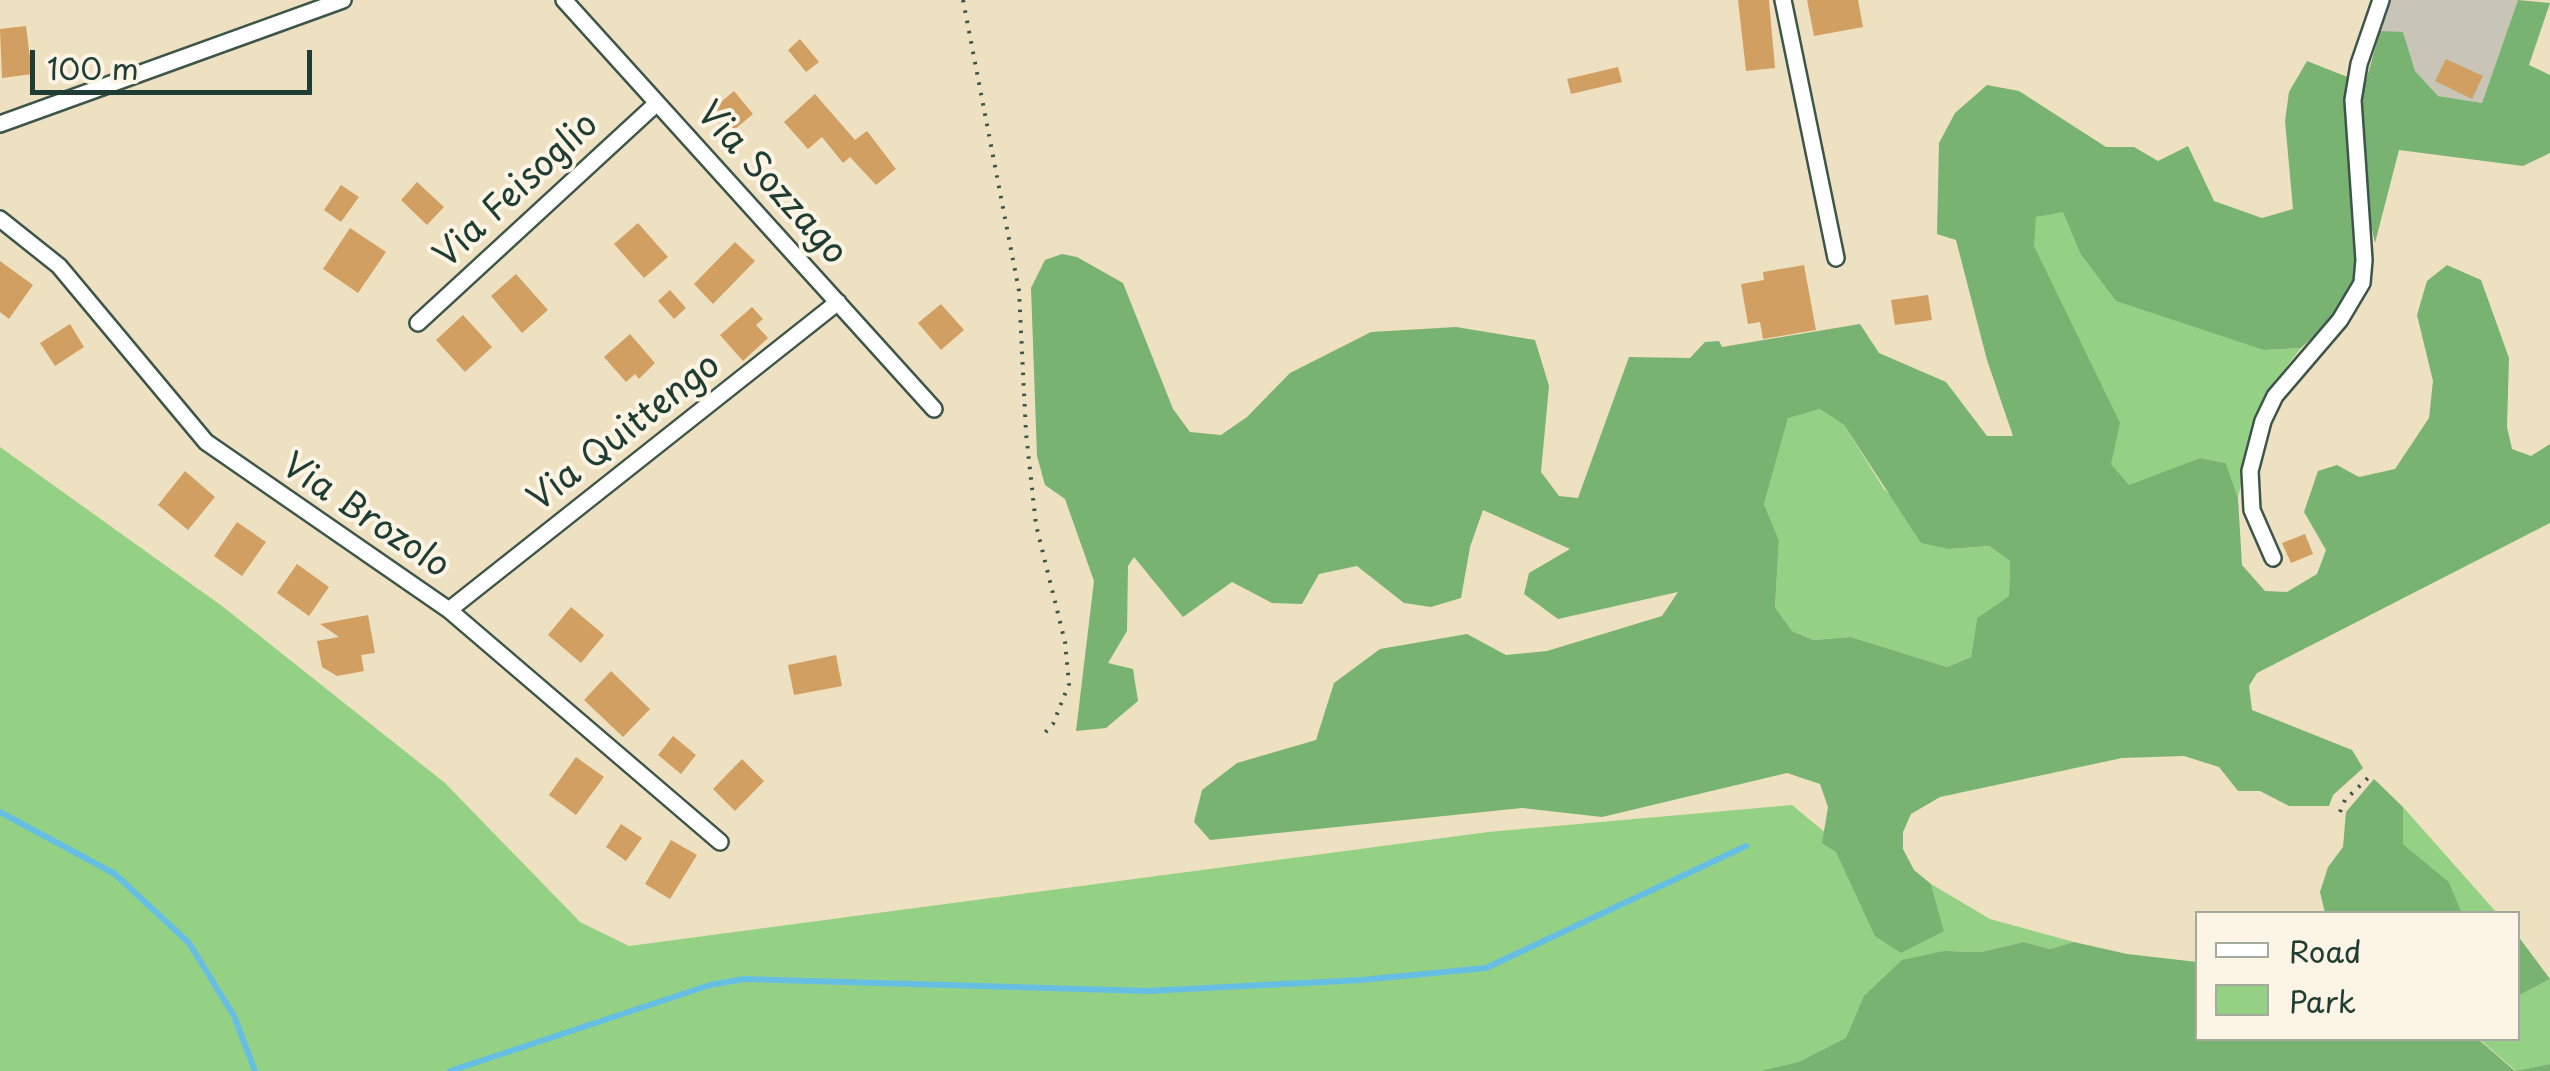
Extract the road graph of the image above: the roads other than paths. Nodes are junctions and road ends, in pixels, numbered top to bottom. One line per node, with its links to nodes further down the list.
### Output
1 (344, 0): 6 (street)
2 (564, 0): 5 (street, Via Sozzago)
3 (1783, 0): 8 (street)
4 (2381, 0): 12 (street)
5 (657, 103): 9 (street, Via Sozzago); 10 (street, Via Feisoglio)
6 (0, 124)
7 (0, 219): 13 (street, Via Brozolo)
8 (1836, 258)
9 (838, 302): 11 (street, Via Sozzago); 13 (street, Via Quittengo)
10 (418, 323)
11 (934, 410)
12 (2273, 558)
13 (450, 610): 14 (street, Via Brozolo)
14 (720, 842)

